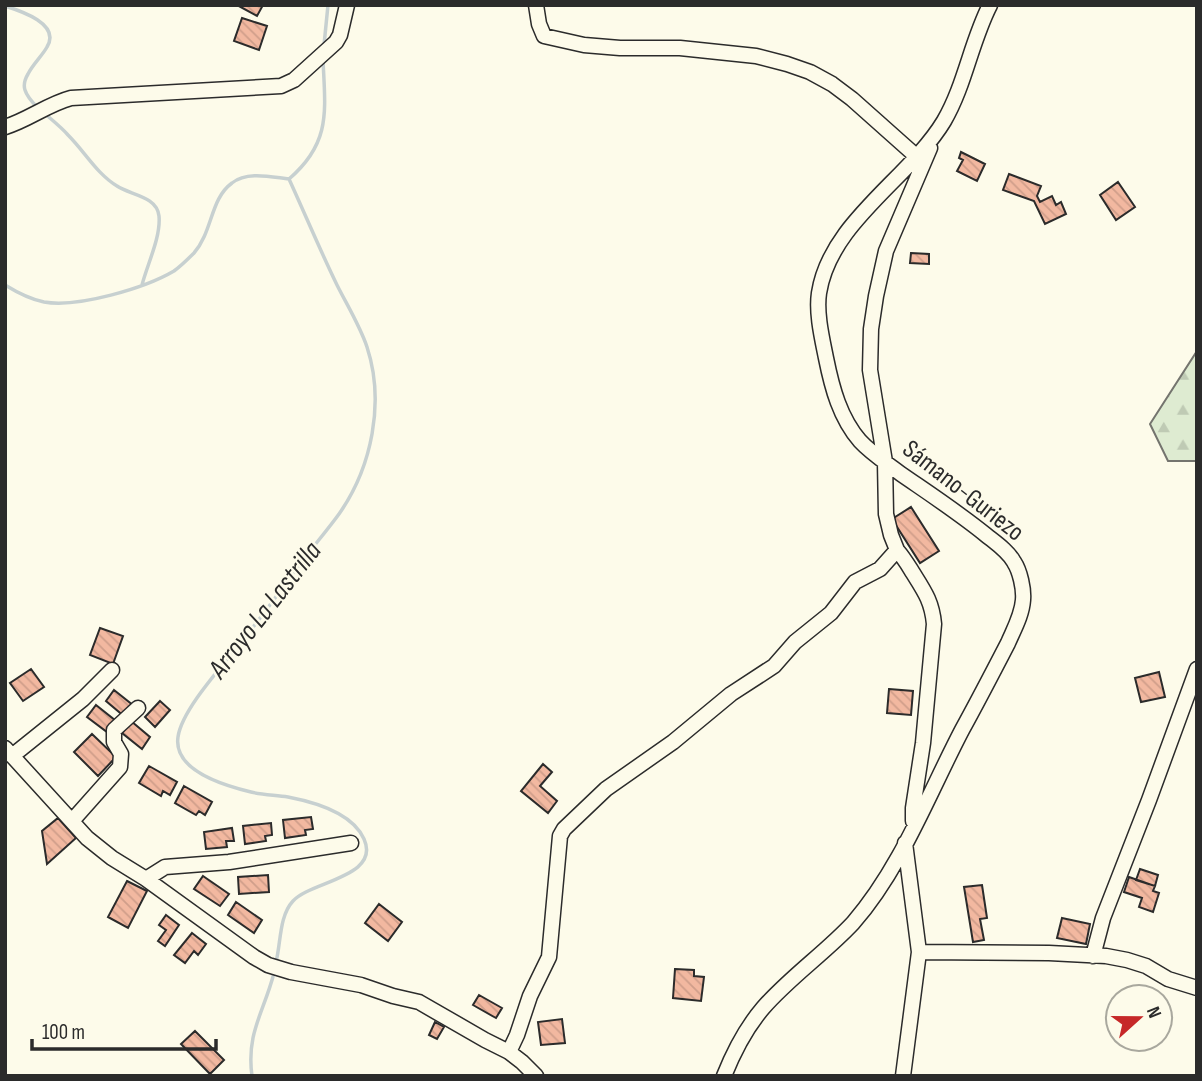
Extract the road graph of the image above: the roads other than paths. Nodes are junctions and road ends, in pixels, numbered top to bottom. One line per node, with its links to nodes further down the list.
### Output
1 (347, 5): 4 (street)
2 (536, 5): 6 (street)
3 (990, 5): 5 (street, Sámano-Guriezo)
4 (5, 127)
5 (936, 133): 6 (street, Sámano-Guriezo); 7 (street)
6 (916, 156): 7 (street, Sámano-Guriezo)
7 (886, 462): 8 (street); 14 (street, Sámano-Guriezo)
8 (897, 550): 14 (street); 21 (street)
9 (1197, 669): 19 (street)
10 (112, 670): 12 (street)
11 (138, 708): 13 (street)
12 (9, 752): 13 (street)
13 (72, 821): 17 (street)
14 (913, 827): 16 (street, Sámano-Guriezo)
15 (351, 842): 17 (street)
16 (905, 844): 18 (street); 23 (street, Sámano-Guriezo)
17 (146, 879): 21 (street)
18 (919, 952): 19 (street); 24 (street)
19 (1093, 956): 20 (street)
20 (1197, 988)
21 (509, 1052): 22 (street)
22 (536, 1076)
23 (724, 1076)
24 (903, 1076)

